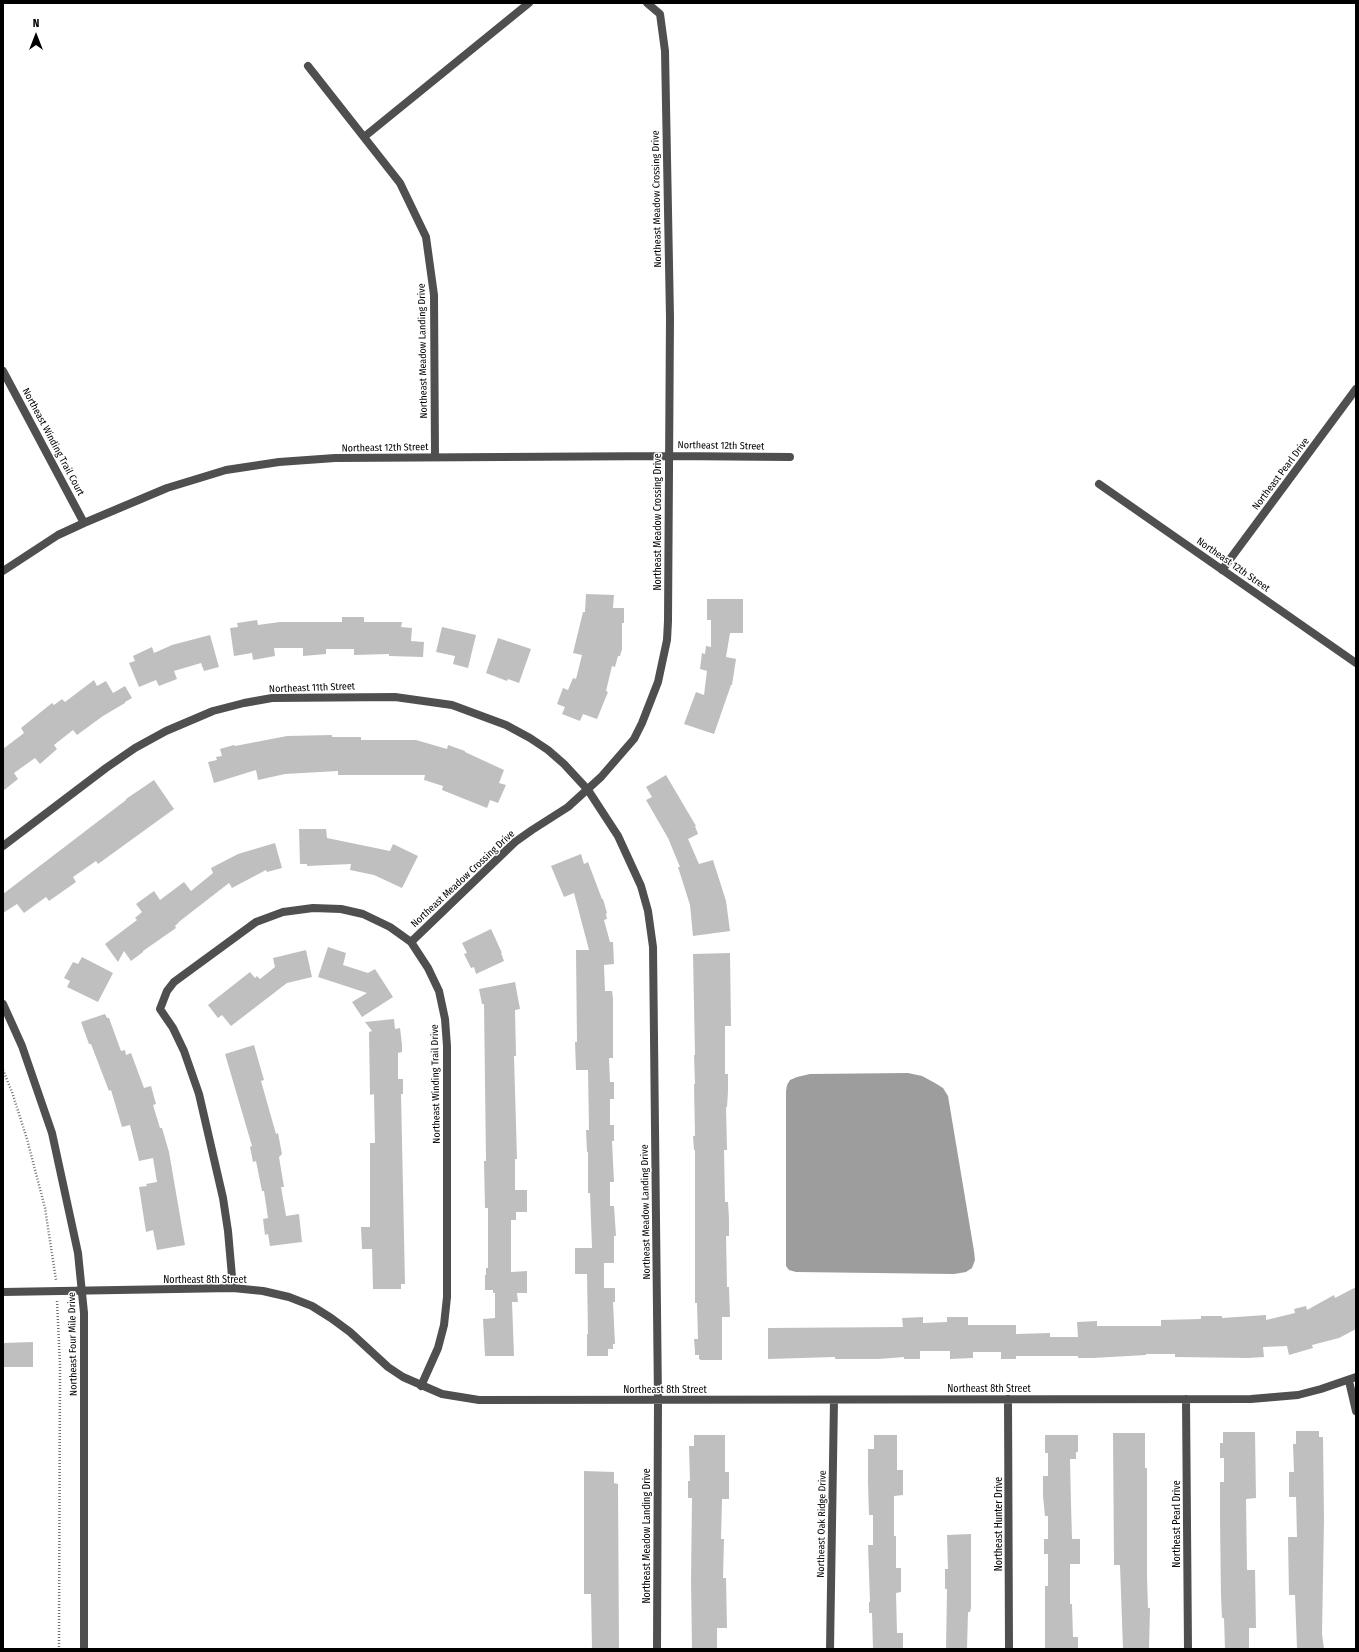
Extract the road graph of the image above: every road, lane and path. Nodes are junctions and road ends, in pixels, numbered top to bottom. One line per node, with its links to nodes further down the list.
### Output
1 (529, 3): 4 (street)
2 (647, 3): 7 (street, Northeast Meadow Crossing Drive)
3 (308, 66): 4 (street, Northeast Meadow Landing Drive)
4 (364, 137): 8 (street, Northeast Meadow Landing Drive)
5 (3, 371): 11 (street, Northeast Winding Trail Court)
6 (1356, 389): 12 (street, Northeast Pearl Drive)
7 (669, 456): 8 (street, Northeast 12th Street); 9 (street, Northeast 12th Street); 15 (street, Northeast Meadow Crossing Drive)
8 (435, 457): 11 (street, Northeast 12th Street)
9 (790, 457)
10 (1099, 484): 12 (street, Northeast 12th Street)
11 (84, 523): 13 (street, Northeast 12th Street)
12 (1222, 570): 14 (street, Northeast 12th Street)
13 (3, 571)
14 (1356, 663)
15 (588, 790): 16 (street, Northeast 11th Street); 17 (street, Northeast Meadow Crossing Drive); 28 (street, Northeast Meadow Landing Drive)
16 (3, 846)
17 (411, 942): 20 (street, Northeast Winding Trail Drive); 25 (street, Northeast Winding Trail Drive)
18 (3, 1004): 23 (street, Northeast Four Mile Drive)
19 (3, 1070): 22 (path)
20 (233, 1288): 23 (street, Northeast 8th Street); 25 (street, Northeast 8th Street)
21 (3, 1292): 22 (street, Northeast 8th Street)
22 (57, 1292): 23 (street, Northeast 8th Street); 31 (path)
23 (83, 1292): 32 (street, Northeast Four Mile Drive)
24 (1352, 1379): 27 (street, Northeast 8th Street); 30 (street)
25 (421, 1386): 28 (street, Northeast 8th Street)
26 (1008, 1399): 27 (street, Northeast 8th Street); 29 (street, Northeast 8th Street); 35 (street, Northeast Hunter Drive)
27 (1186, 1399): 36 (street, Northeast Pearl Drive)
28 (658, 1400): 29 (street, Northeast 8th Street); 33 (street, Northeast Meadow Landing Drive)
29 (834, 1400): 34 (street, Northeast Oak Ridge Drive)
30 (1356, 1411)
31 (59, 1649)
32 (84, 1649)
33 (657, 1649)
34 (830, 1649)
35 (1009, 1649)
36 (1188, 1649)

